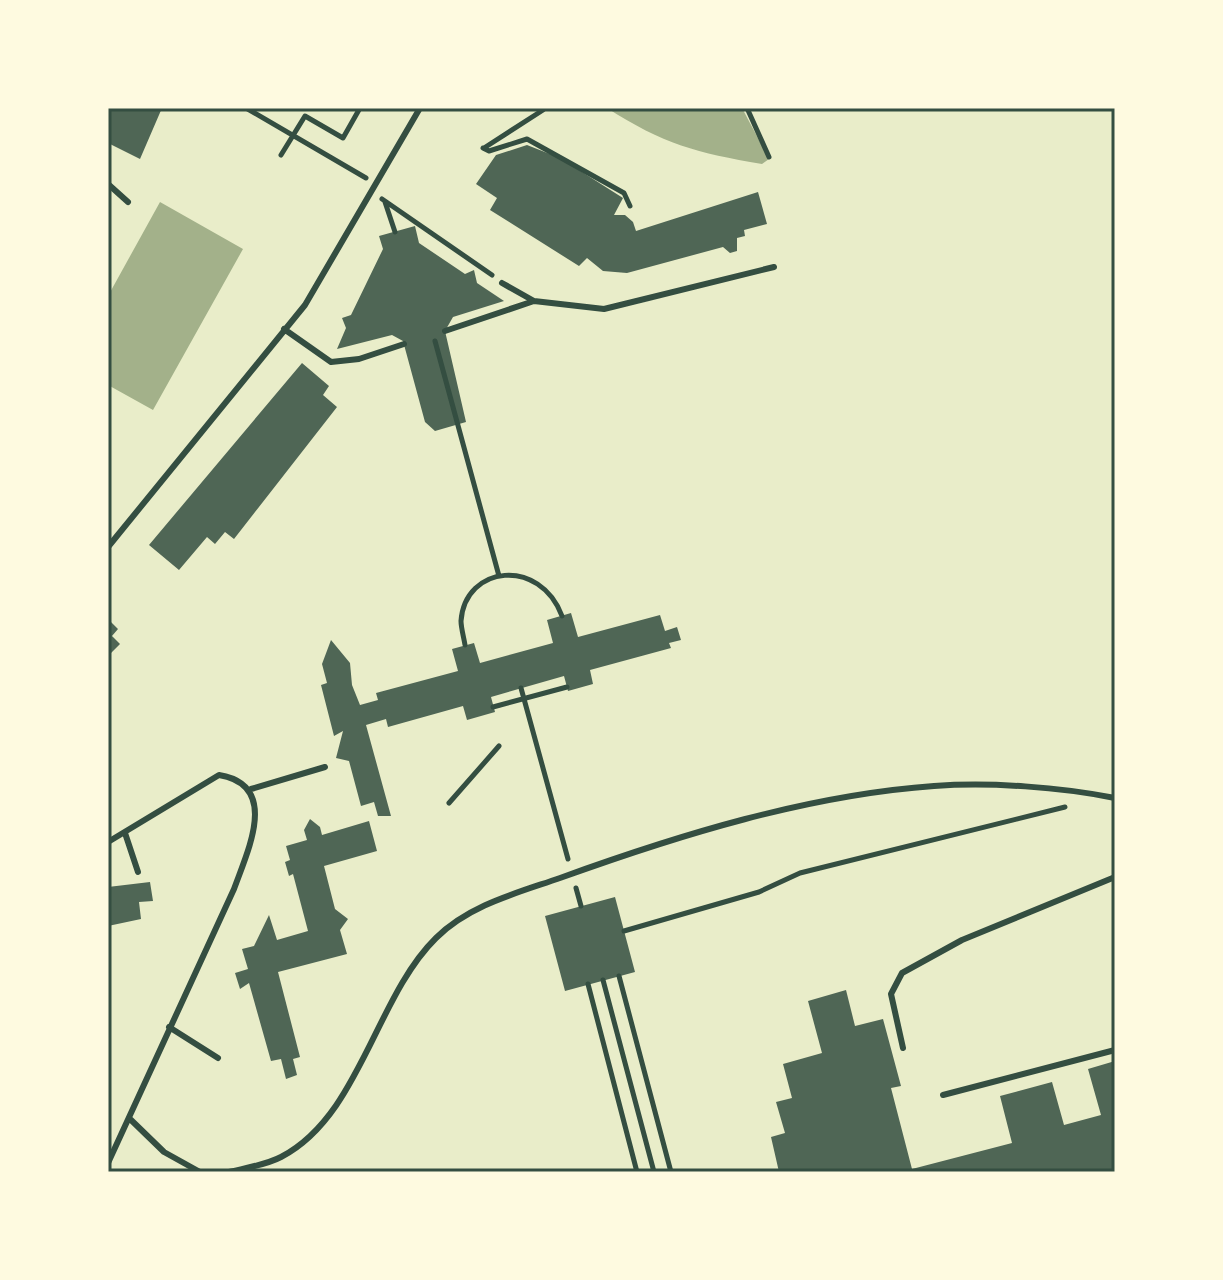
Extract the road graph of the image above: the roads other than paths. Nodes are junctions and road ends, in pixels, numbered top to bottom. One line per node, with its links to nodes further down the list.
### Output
1 (420, 108): 7 (lane)
2 (108, 184): 3 (lane)
3 (128, 202)
4 (774, 267): 6 (lane)
5 (502, 283): 6 (lane)
6 (534, 301): 8 (lane)
7 (284, 329): 9 (lane); 10 (lane)
8 (445, 331)
9 (404, 344)
10 (108, 547)
11 (325, 767): 12 (lane)
12 (251, 789): 14 (lane); 18 (lane)
13 (1115, 798): 26 (lane)
14 (125, 833): 15 (lane); 16 (lane)
15 (108, 842)
16 (138, 872)
17 (1115, 877): 19 (lane)
18 (169, 1027): 21 (lane); 23 (lane)
19 (903, 1048)
20 (1115, 1050): 22 (lane)
21 (218, 1058)
22 (943, 1095)
23 (129, 1118): 24 (lane); 25 (lane)
24 (108, 1163)
25 (200, 1172)
26 (229, 1172)

